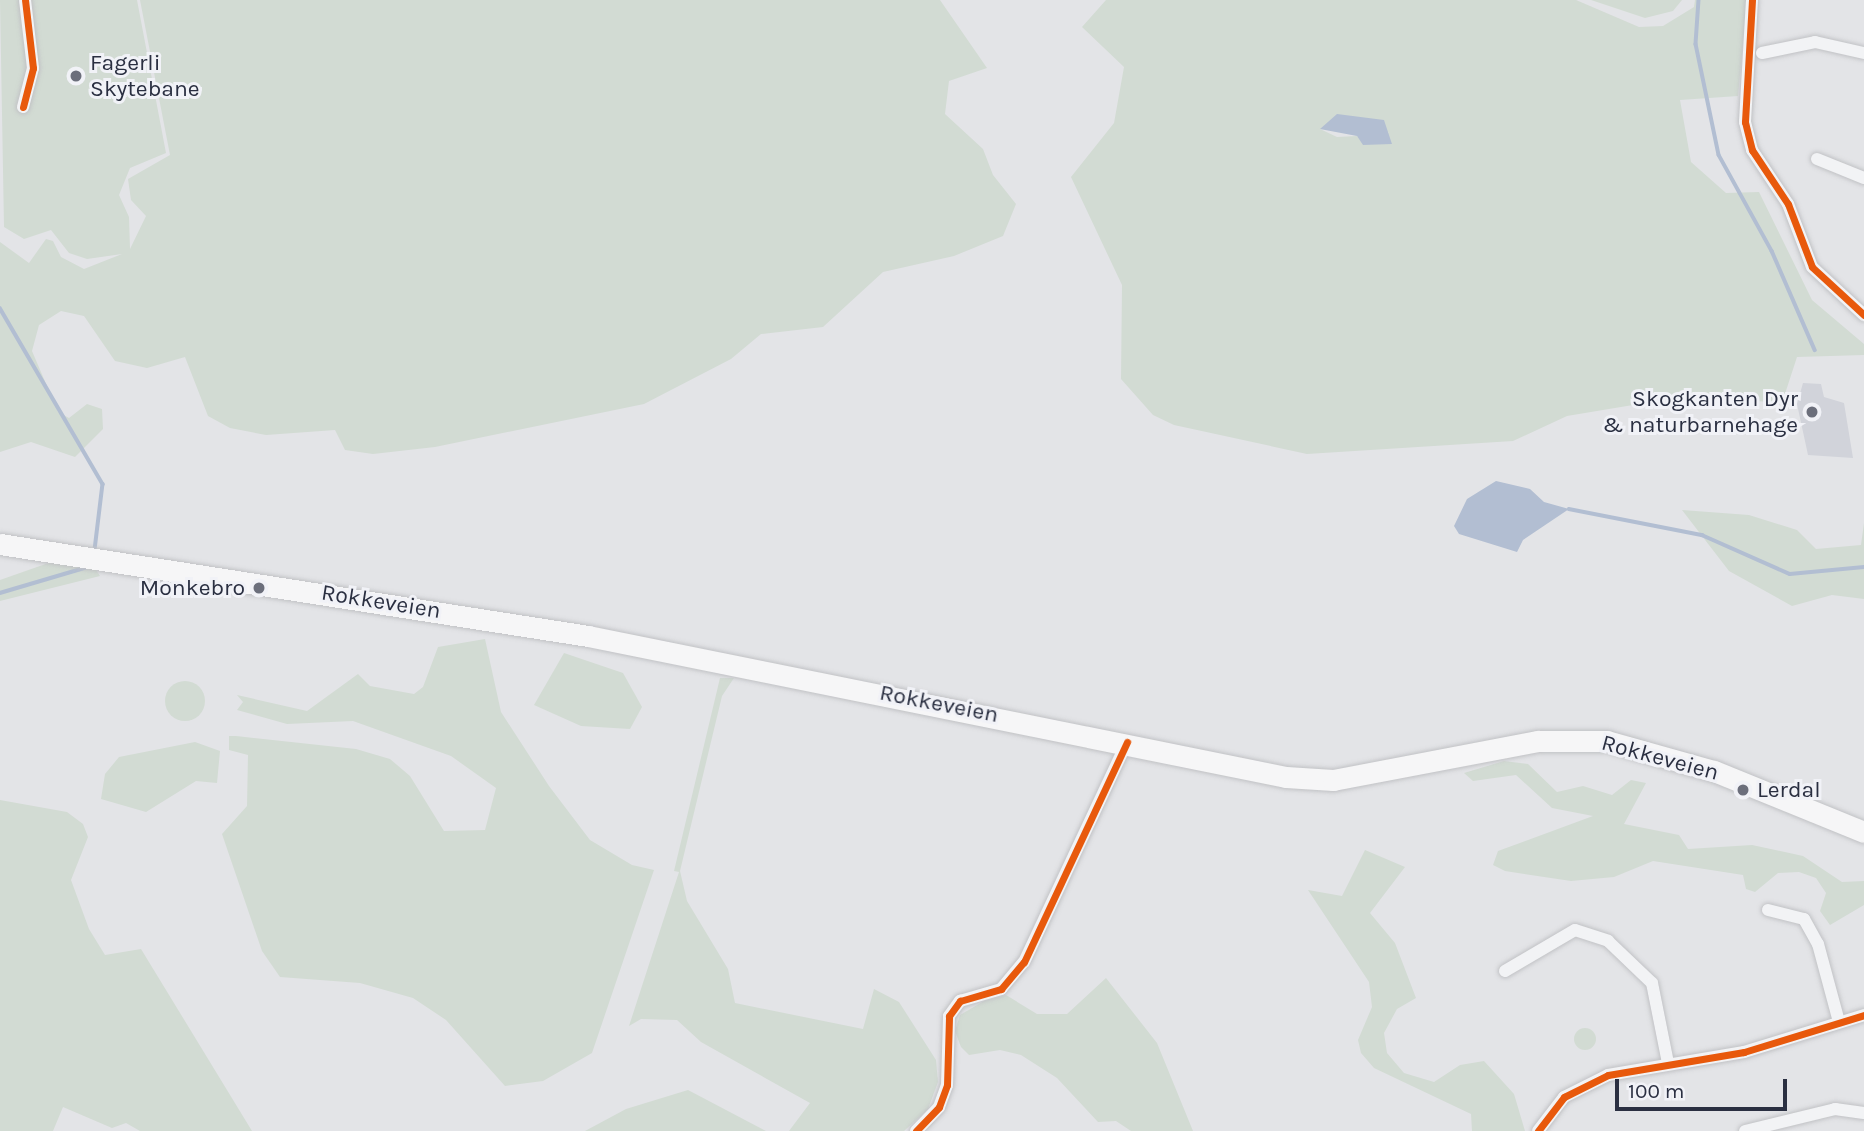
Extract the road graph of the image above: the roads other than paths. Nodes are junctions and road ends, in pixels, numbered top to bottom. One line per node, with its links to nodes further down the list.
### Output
1 (25, 0): 5 (street)
2 (1752, 0): 8 (street)
3 (1762, 53): 4 (street)
4 (1864, 53)
5 (23, 107)
6 (1817, 159): 7 (street)
7 (1864, 178)
8 (1864, 315)
9 (0, 544): 10 (main road, Rokkeveien)
10 (1127, 742): 11 (main road, Rokkeveien); 18 (street)
11 (1864, 832)
12 (1769, 909): 15 (street)
13 (1505, 971): 16 (street)
14 (1864, 1015): 15 (street)
15 (1839, 1018): 16 (street)
16 (1668, 1063): 19 (street)
17 (1864, 1113): 20 (street)
18 (916, 1131)
19 (1538, 1131)
20 (1745, 1131)

